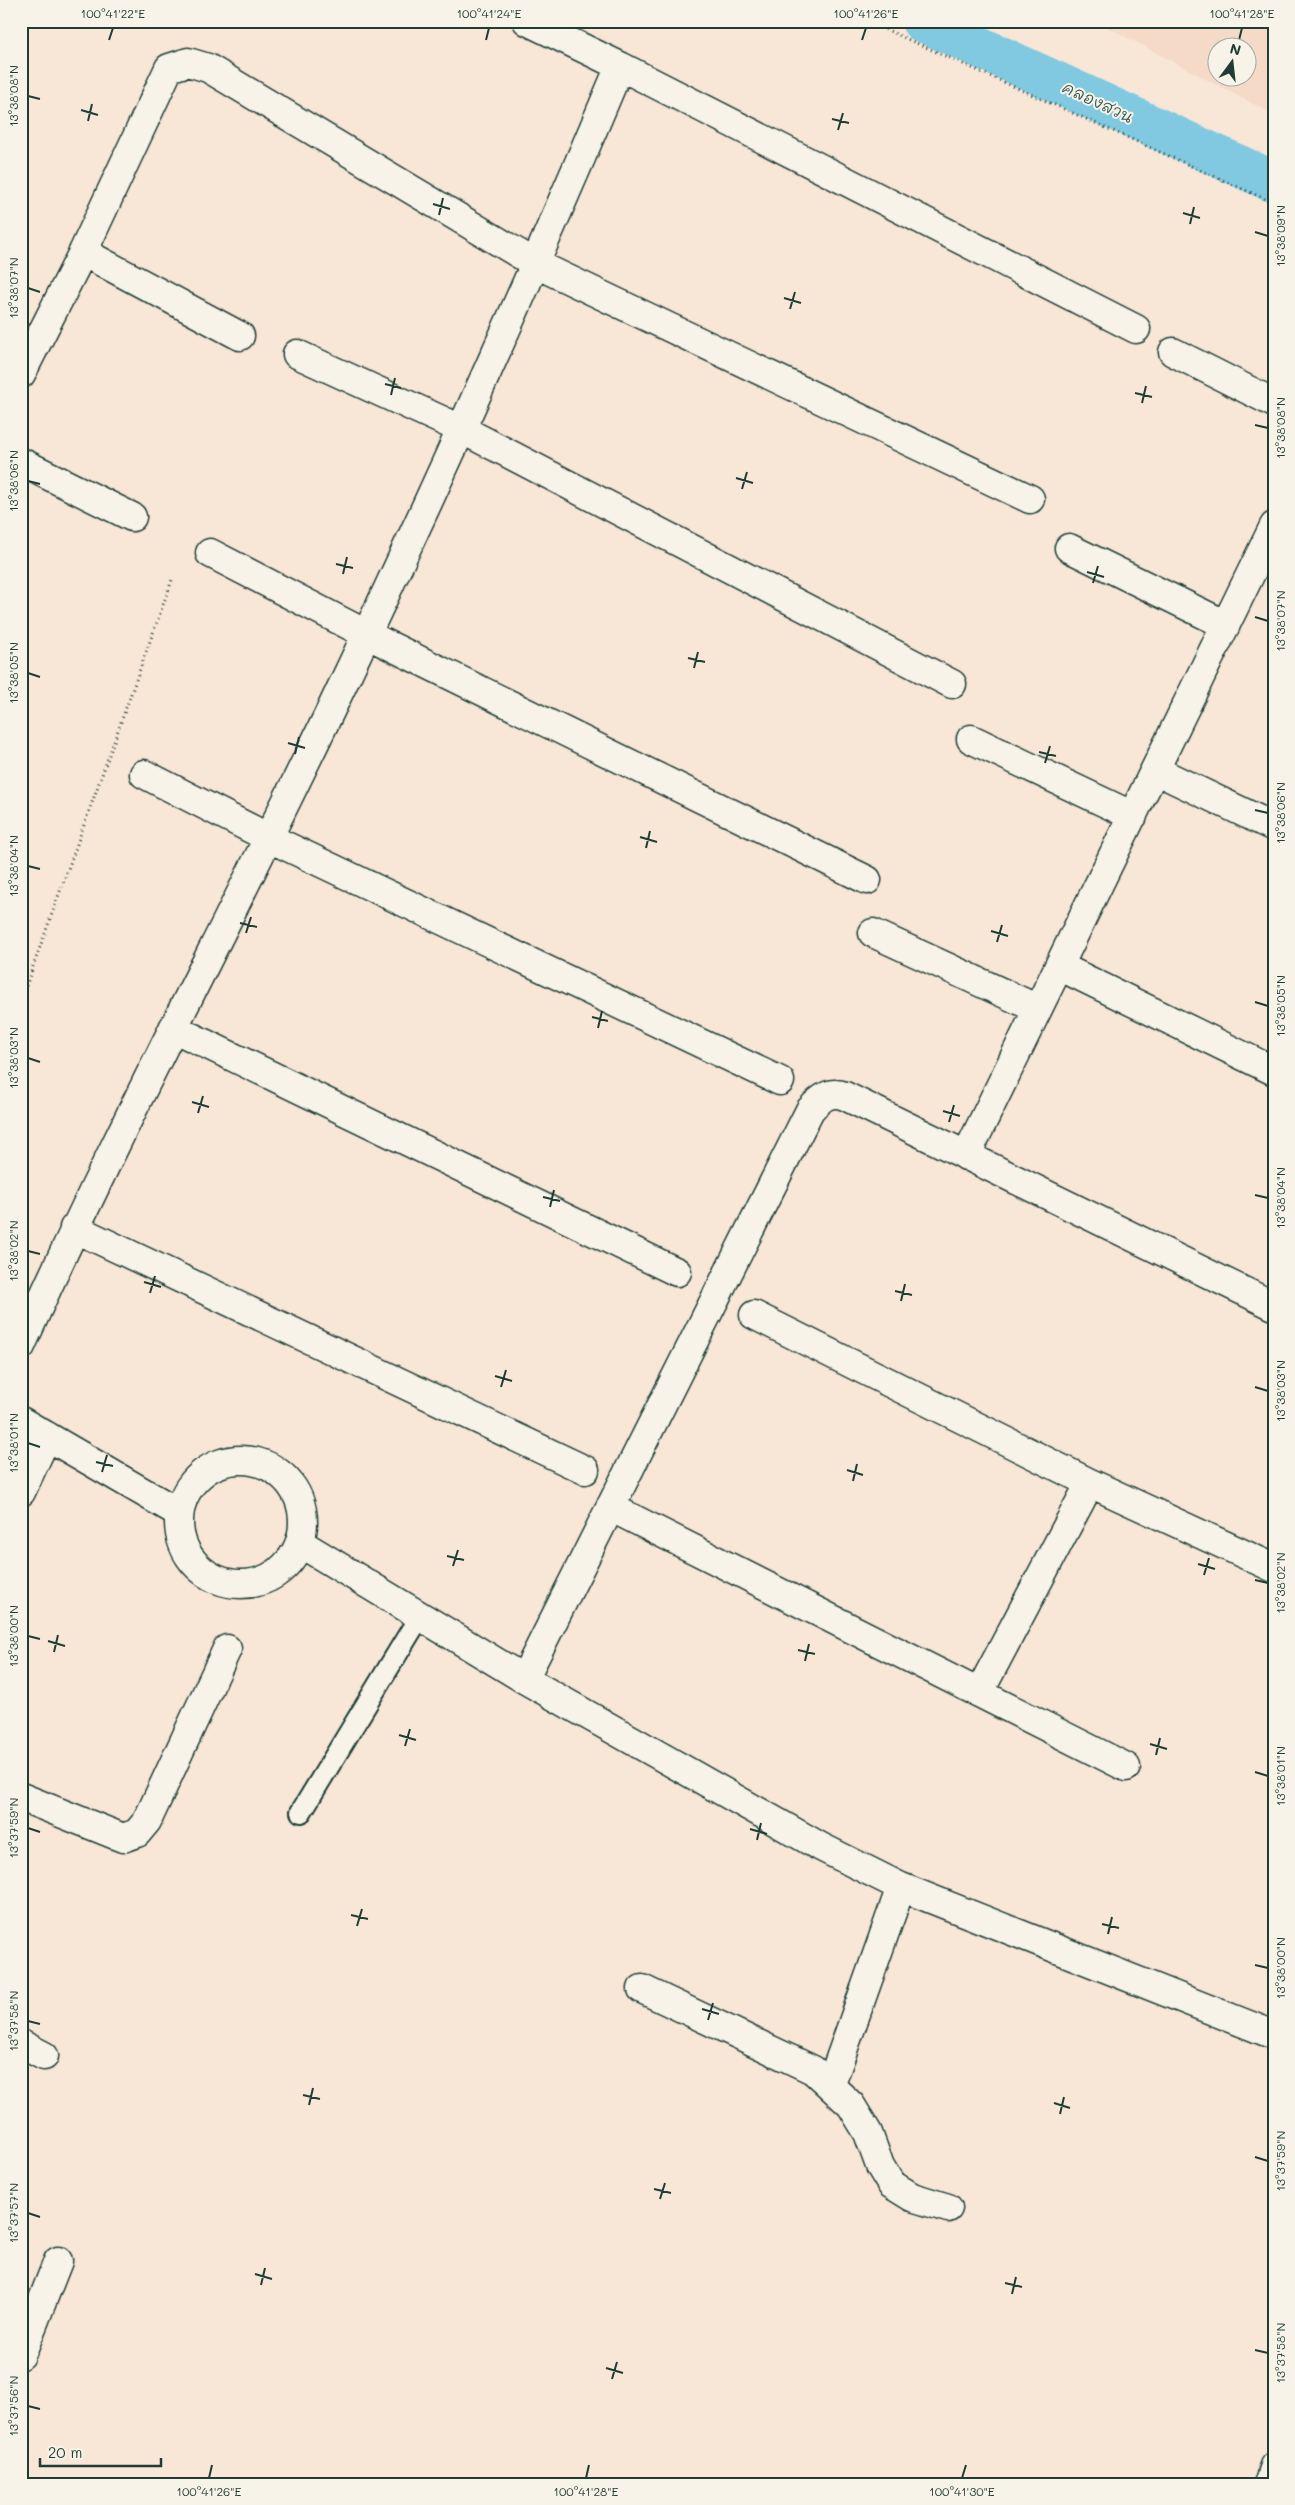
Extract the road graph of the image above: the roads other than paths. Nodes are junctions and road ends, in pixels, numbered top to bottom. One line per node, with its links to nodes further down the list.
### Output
1 (527, 21): 2 (street)
2 (620, 66): 4 (street); 5 (street)
3 (83, 252): 4 (street); 6 (street); 9 (street)
4 (536, 264): 11 (street); 13 (street)
5 (1136, 329)
6 (240, 336)
7 (1173, 352): 10 (street)
8 (297, 354): 11 (street)
9 (21, 374)
10 (1274, 403)
11 (462, 429): 19 (street); 20 (street)
12 (21, 462): 14 (street)
13 (1030, 499)
14 (132, 517)
15 (1274, 526): 18 (street)
16 (1069, 548): 18 (street)
17 (210, 553): 19 (street)
18 (1226, 625): 22 (street)
19 (366, 634): 26 (street); 27 (street)
20 (952, 684)
21 (972, 739): 24 (street)
22 (1155, 770): 24 (street); 25 (street)
23 (144, 774): 26 (street)
24 (1133, 816): 29 (street)
25 (1274, 828)
26 (267, 838): 31 (street); 33 (street)
27 (867, 880)
28 (873, 933): 30 (street)
29 (1059, 966): 30 (street); 32 (street)
30 (1038, 1009): 34 (street)
31 (173, 1028): 35 (street); 36 (street)
32 (1274, 1071)
33 (780, 1081)
34 (966, 1156): 37 (street); 45 (street)
35 (74, 1228): 39 (street); 42 (street)
36 (677, 1272)
37 (1274, 1306)
38 (754, 1315): 43 (street)
39 (21, 1346)
40 (21, 1421): 41 (street)
41 (47, 1436): 44 (street); 46 (street)
42 (584, 1470)
43 (1090, 1483): 48 (street); 52 (street)
44 (21, 1492)
45 (610, 1507): 51 (street); 52 (street)
46 (179, 1513): 47 (street); 47 (street)
47 (300, 1543): 49 (street)
48 (1274, 1568)
49 (420, 1616): 51 (street); 55 (lane)
50 (227, 1649): 54 (street)
51 (524, 1679): 56 (street)
52 (979, 1693): 53 (street)
53 (1126, 1767)
54 (21, 1797)
55 (301, 1812)
56 (901, 1887): 58 (street); 59 (street)
57 (642, 1989): 59 (street)
58 (1274, 2034)
59 (831, 2084): 60 (street)
60 (948, 2208)
61 (58, 2261): 62 (street)
62 (21, 2355)
63 (1274, 2466): 64 (street)
64 (1268, 2484)

